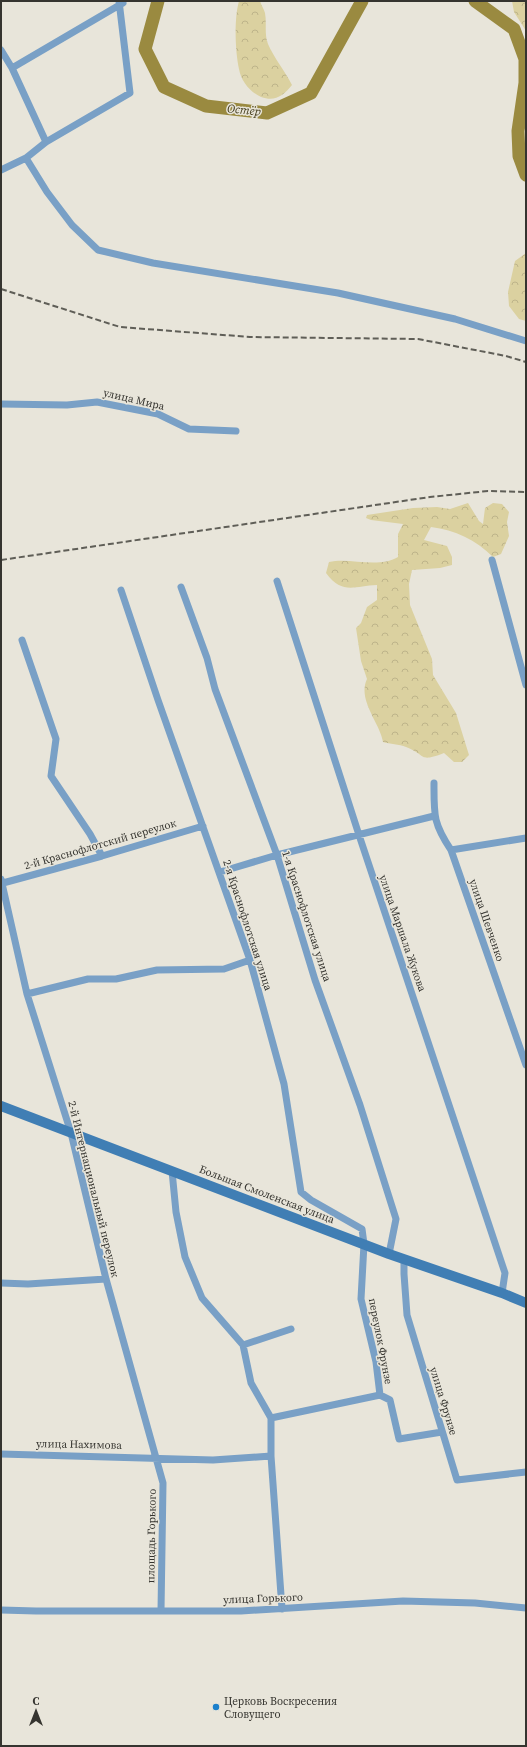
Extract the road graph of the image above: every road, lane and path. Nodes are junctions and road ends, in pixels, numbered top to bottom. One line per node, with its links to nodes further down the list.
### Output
1 (121, 2): 3 (street); 4 (street)
2 (1, 50): 3 (street)
3 (12, 68): 4 (street)
4 (46, 142): 5 (street)
5 (26, 158): 6 (street); 7 (street)
6 (1, 170)
7 (526, 341)
8 (1, 404): 9 (street, улица Мира)
9 (236, 431)
10 (492, 560): 15 (street)
11 (277, 581): 19 (street, улица Маршала Жукова)
12 (180, 587): 22 (street, 1-я Краснофлотская улица)
13 (121, 590): 18 (street, 2-я Краснофлотская улица)
14 (22, 640): 23 (street)
15 (526, 685)
16 (434, 783): 17 (street, улица Шевченко)
17 (434, 816): 19 (street); 21 (street, улица Шевченко)
18 (203, 826): 23 (street, 2-й Краснофлотский переулок); 24 (street, 2-я Краснофлотская улица)
19 (359, 835): 22 (street); 37 (street, улица Маршала Жукова)
20 (526, 838): 21 (street)
21 (451, 850): 28 (street, улица Шевченко)
22 (277, 855): 24 (street); 33 (street, 1-я Краснофлотская улица)
23 (102, 856): 25 (street, 2-й Краснофлотский переулок)
24 (220, 872): 26 (street, 2-я Краснофлотская улица)
25 (2, 881): 27 (street, 2-й Интернациональный переулок)
26 (250, 960): 27 (street); 32 (street, 2-я Краснофлотская улица)
27 (27, 994): 30 (street, 2-й Интернациональный переулок)
28 (526, 1065)
29 (1, 1106): 30 (main road, Большая Смоленская улица)
30 (71, 1133): 31 (main road, Большая Смоленская улица); 35 (street, 2-й Интернациональный переулок)
31 (172, 1171): 32 (main road, Большая Смоленская улица); 40 (street)
32 (364, 1244): 33 (main road, Большая Смоленская улица); 41 (street, переулок Фрунзе)
33 (389, 1254): 34 (main road, Большая Смоленская улица)
34 (404, 1259): 37 (main road, Большая Смоленская улица); 43 (street, улица Фрунзе)
35 (106, 1279): 36 (street); 46 (street, 2-й Интернациональный переулок)
36 (1, 1283)
37 (502, 1292): 38 (main road, Большая Смоленская улица)
38 (526, 1303)
39 (291, 1329): 40 (street)
40 (243, 1345): 42 (street)
41 (380, 1395): 42 (street, переулок Фрунзе); 43 (street, переулок Фрунзе)
42 (271, 1418): 45 (street)
43 (442, 1432): 47 (street, улица Фрунзе)
44 (1, 1454): 46 (street, улица Нахимова)
45 (271, 1456): 46 (street); 49 (street)
46 (156, 1457): 51 (street, площадь Горького)
47 (526, 1472)
48 (526, 1608): 49 (street, улица Горького)
49 (282, 1609): 51 (street, улица Горького)
50 (1, 1610): 51 (street, улица Горького)
51 (161, 1612)

